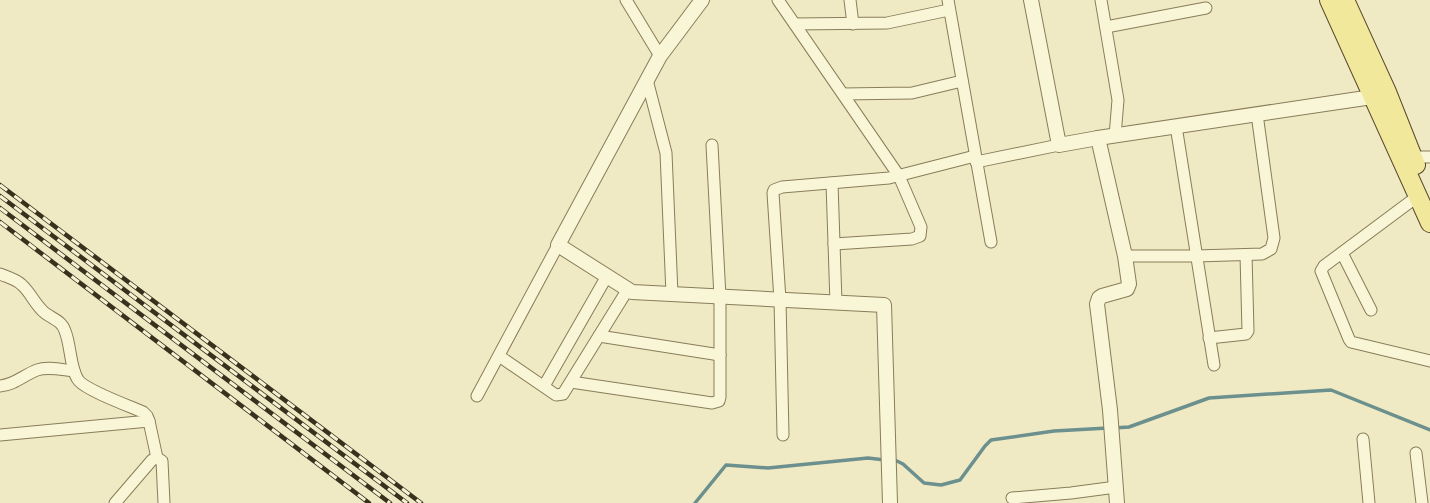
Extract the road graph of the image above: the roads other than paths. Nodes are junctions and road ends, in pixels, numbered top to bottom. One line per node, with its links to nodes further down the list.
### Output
1 (626, 0): 14 (street)
2 (702, 0): 14 (street)
3 (778, 0): 11 (street)
4 (850, 0): 12 (street)
5 (1031, 0): 24 (street)
6 (1101, 0): 13 (street)
7 (1329, 0): 18 (main road)
8 (1345, 0): 25 (main road)
9 (948, 5): 12 (street); 16 (street)
10 (1206, 8): 13 (street)
11 (794, 24): 12 (street); 17 (street)
12 (853, 24)
13 (1106, 27): 21 (street)
14 (660, 56): 15 (street)
15 (647, 80): 33 (street); 41 (street)
16 (962, 81): 17 (street); 26 (street)
17 (843, 94): 27 (street)
18 (1372, 97): 19 (street); 29 (main road)
19 (1257, 114): 20 (street); 35 (street)
20 (1176, 126): 21 (street); 37 (street)
21 (1115, 136): 22 (street)
22 (1098, 138): 24 (street); 36 (street)
23 (712, 145): 42 (street)
24 (1059, 145): 26 (street)
25 (1421, 157): 29 (main road)
26 (976, 159): 27 (street); 31 (street)
27 (899, 176): 28 (street); 32 (street)
28 (832, 183): 32 (street); 43 (street)
29 (1424, 195): 30 (main road); 34 (street)
30 (1430, 223)
31 (991, 242)
32 (834, 244): 44 (street)
33 (558, 245): 39 (street); 49 (street)
34 (1342, 253): 45 (street); 50 (street)
35 (1246, 255): 37 (street); 47 (street)
36 (1125, 256): 37 (street); 63 (street)
37 (1196, 256): 47 (street)
38 (0, 274): 52 (street)
39 (607, 276): 40 (street); 55 (street)
40 (628, 289): 41 (street); 46 (street)
41 (672, 294): 42 (street)
42 (720, 297): 43 (street); 48 (street)
43 (780, 300): 44 (street); 59 (street)
44 (836, 303): 68 (street)
45 (1371, 310)
46 (599, 336): 48 (street); 53 (street)
47 (1209, 338): 51 (street)
48 (720, 355): 53 (street)
49 (499, 356): 55 (street); 56 (street)
50 (1430, 361)
51 (1214, 365)
52 (74, 372): 54 (street); 57 (street)
53 (571, 382): 55 (street)
54 (0, 386)
55 (544, 386)
56 (477, 396)
57 (149, 421): 58 (street); 62 (street)
58 (0, 435)
59 (783, 435)
60 (1363, 439): 70 (street)
61 (1416, 454): 71 (street)
62 (157, 458): 66 (street); 67 (street)
63 (1116, 487): 65 (street); 69 (street)
64 (1012, 498): 65 (street)
65 (1071, 498)
66 (115, 503)
67 (164, 503)
68 (890, 503)
69 (1117, 503)
70 (1369, 503)
71 (1422, 503)

